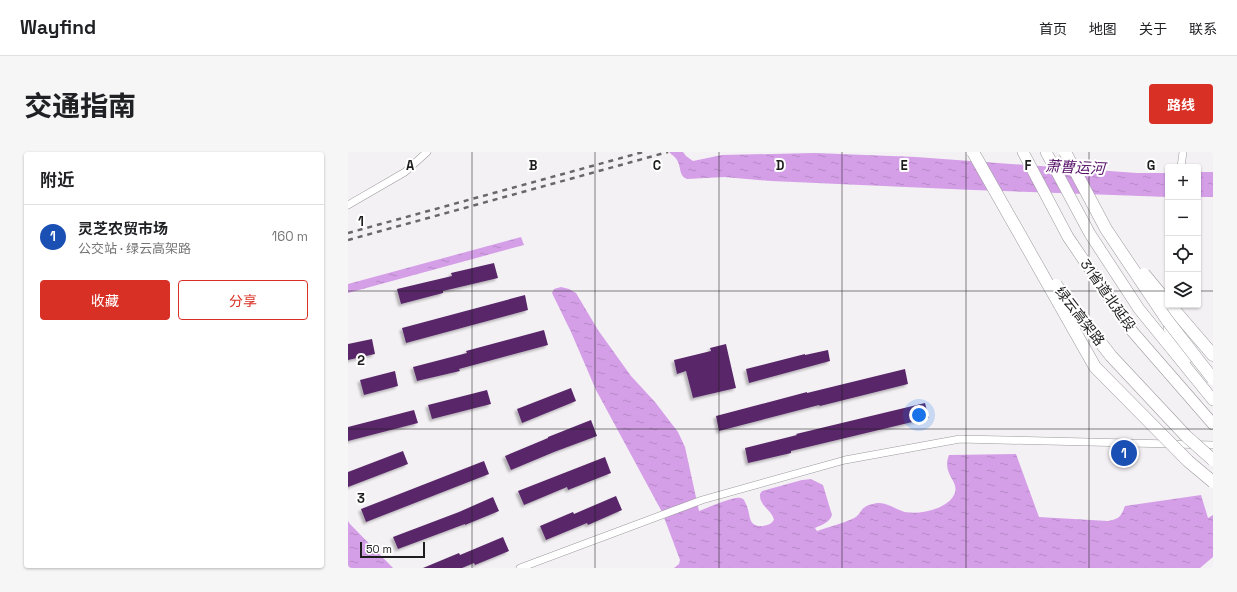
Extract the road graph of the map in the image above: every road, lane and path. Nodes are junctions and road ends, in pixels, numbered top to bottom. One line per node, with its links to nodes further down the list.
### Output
1 (427, 152): 9 (street)
2 (973, 152): 19 (highway, 绿云高架路, bridge); 20 (highway, bridge)
3 (1021, 152): 17 (main road, 31省道北延段)
4 (1046, 152): 15 (main road)
5 (1065, 152): 10 (highway, bridge)
6 (1069, 152): 15 (main road, bridge)
7 (1183, 152): 8 (street)
8 (1181, 164)
9 (348, 204)
10 (1106, 229): 11 (highway, bridge); 14 (highway, bridge)
11 (1165, 298)
12 (1173, 308): 13 (highway)
13 (1213, 355)
14 (1213, 380)
15 (1200, 386): 16 (main road)
16 (1213, 400)
17 (1213, 424)
18 (1213, 445): 23 (street)
19 (1213, 460)
20 (1188, 461): 21 (highway, bridge); 22 (highway, bridge)
21 (1213, 482)
22 (1213, 488)
23 (520, 568)

